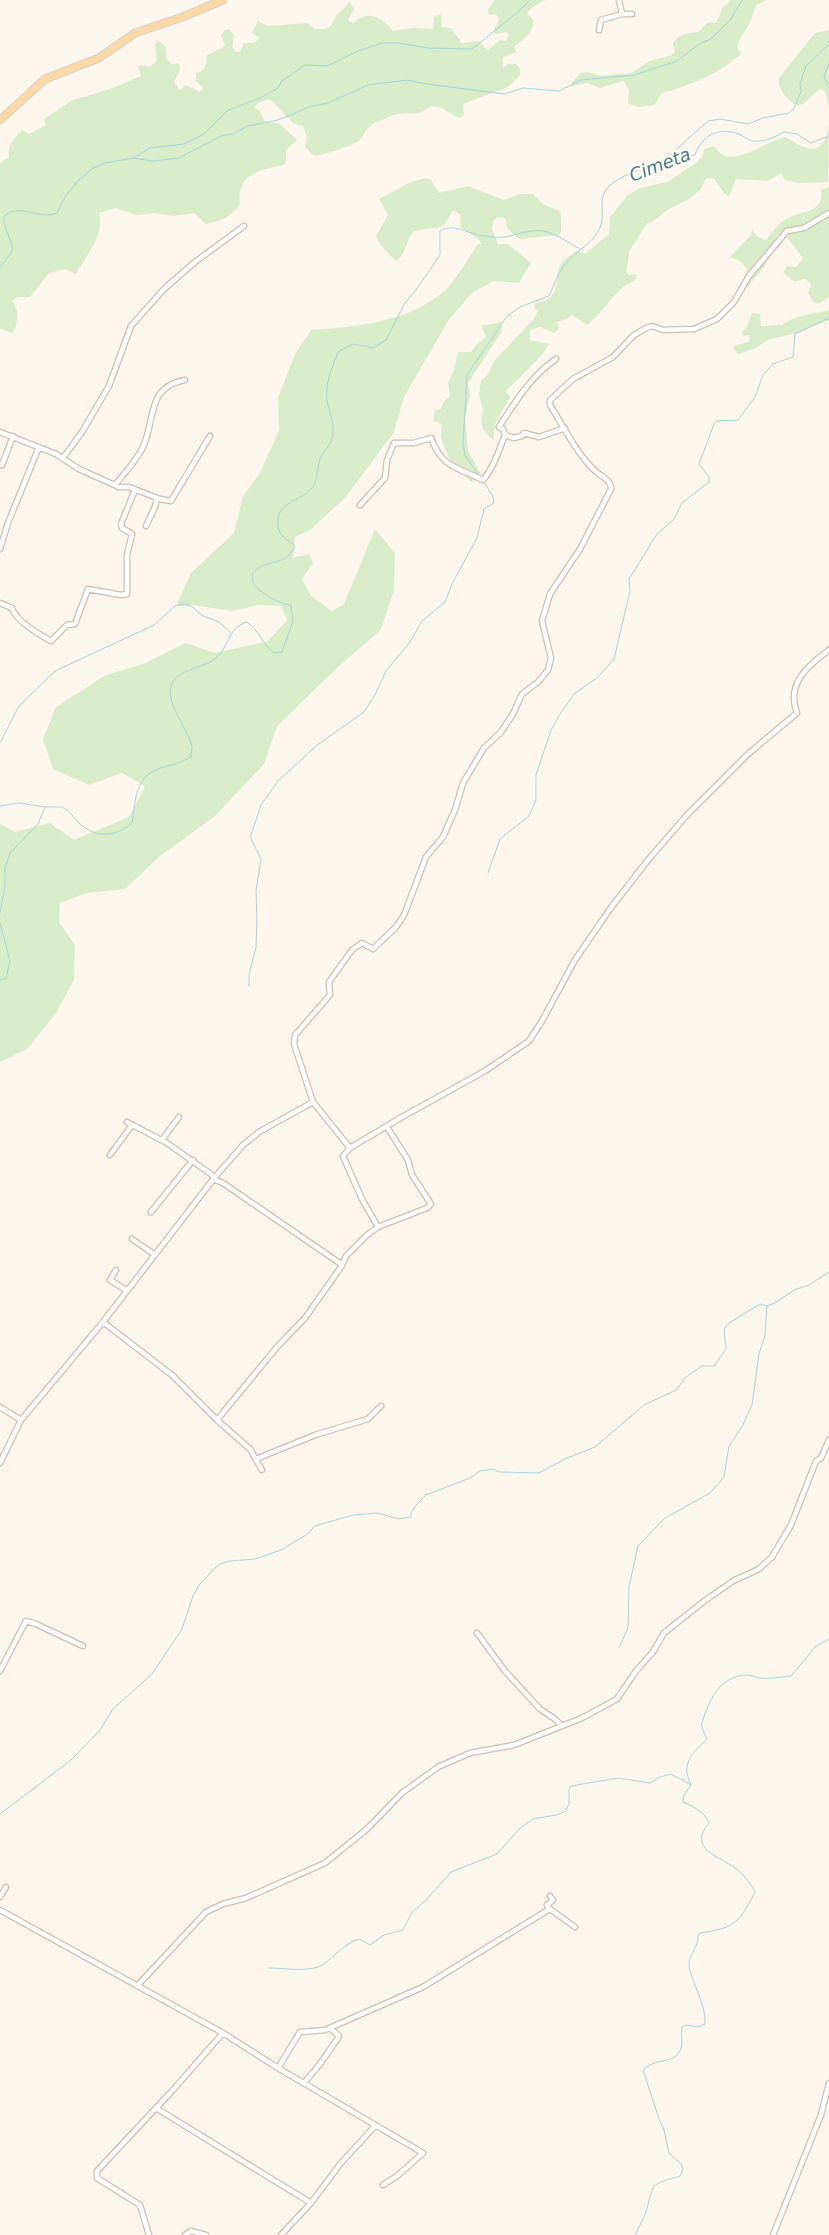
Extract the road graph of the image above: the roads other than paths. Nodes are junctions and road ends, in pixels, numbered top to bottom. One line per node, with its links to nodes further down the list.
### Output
1 (224, 0): 6 (main road)
2 (619, 0): 3 (street)
3 (622, 14): 4 (street); 5 (street)
4 (632, 14)
5 (599, 30)
6 (0, 120)
7 (829, 213): 11 (street)
8 (244, 226): 17 (street)
9 (556, 359): 13 (street)
10 (184, 380): 19 (street)
11 (565, 428): 13 (street); 27 (street)
12 (0, 432): 14 (street)
13 (505, 435): 22 (street)
14 (13, 436): 16 (street); 18 (street)
15 (210, 436): 21 (street)
16 (39, 447): 17 (street); 24 (street)
17 (64, 458): 19 (street)
18 (0, 464)
19 (115, 485): 20 (street)
20 (135, 490): 21 (street); 25 (street)
21 (157, 498): 23 (street)
22 (360, 505)
23 (146, 526)
24 (0, 549)
25 (0, 603)
26 (829, 650): 29 (street)
27 (313, 1102): 31 (street); 34 (street)
28 (179, 1117): 30 (street)
29 (386, 1127): 31 (street); 36 (street)
30 (162, 1140): 32 (street); 33 (street)
31 (350, 1148): 36 (street)
32 (110, 1155)
33 (193, 1160): 34 (street); 35 (street)
34 (214, 1178): 38 (street); 39 (street)
35 (151, 1212)
36 (378, 1227): 39 (street)
37 (132, 1239): 38 (street)
38 (155, 1255): 41 (street)
39 (341, 1264): 46 (street)
40 (116, 1270): 41 (street)
41 (126, 1290): 42 (street)
42 (103, 1322): 45 (street); 46 (street)
43 (381, 1406): 48 (street)
44 (0, 1407): 45 (street)
45 (21, 1420): 49 (street)
46 (217, 1420): 48 (street)
47 (829, 1440): 54 (street)
48 (256, 1459): 50 (street)
49 (0, 1463)
50 (262, 1470)
51 (477, 1633): 54 (street)
52 (83, 1646): 53 (street)
53 (0, 1671)
54 (562, 1726): 61 (street)
55 (6, 1887): 57 (street)
56 (550, 1896): 58 (street)
57 (0, 1897)
58 (550, 1909): 60 (street); 62 (street)
59 (0, 1910): 61 (street)
60 (575, 1927)
61 (137, 1986): 63 (street)
62 (330, 2028): 64 (street); 65 (street)
63 (223, 2033): 64 (street); 67 (street)
64 (278, 2068): 65 (street)
65 (304, 2083): 68 (street)
66 (829, 2083): 75 (street)
67 (156, 2108): 70 (street); 71 (street)
68 (376, 2126): 69 (street); 70 (street)
69 (383, 2185)
70 (312, 2203): 74 (street)
71 (149, 2235)
72 (185, 2235): 73 (street)
73 (206, 2235)
74 (281, 2235)
75 (773, 2235)

